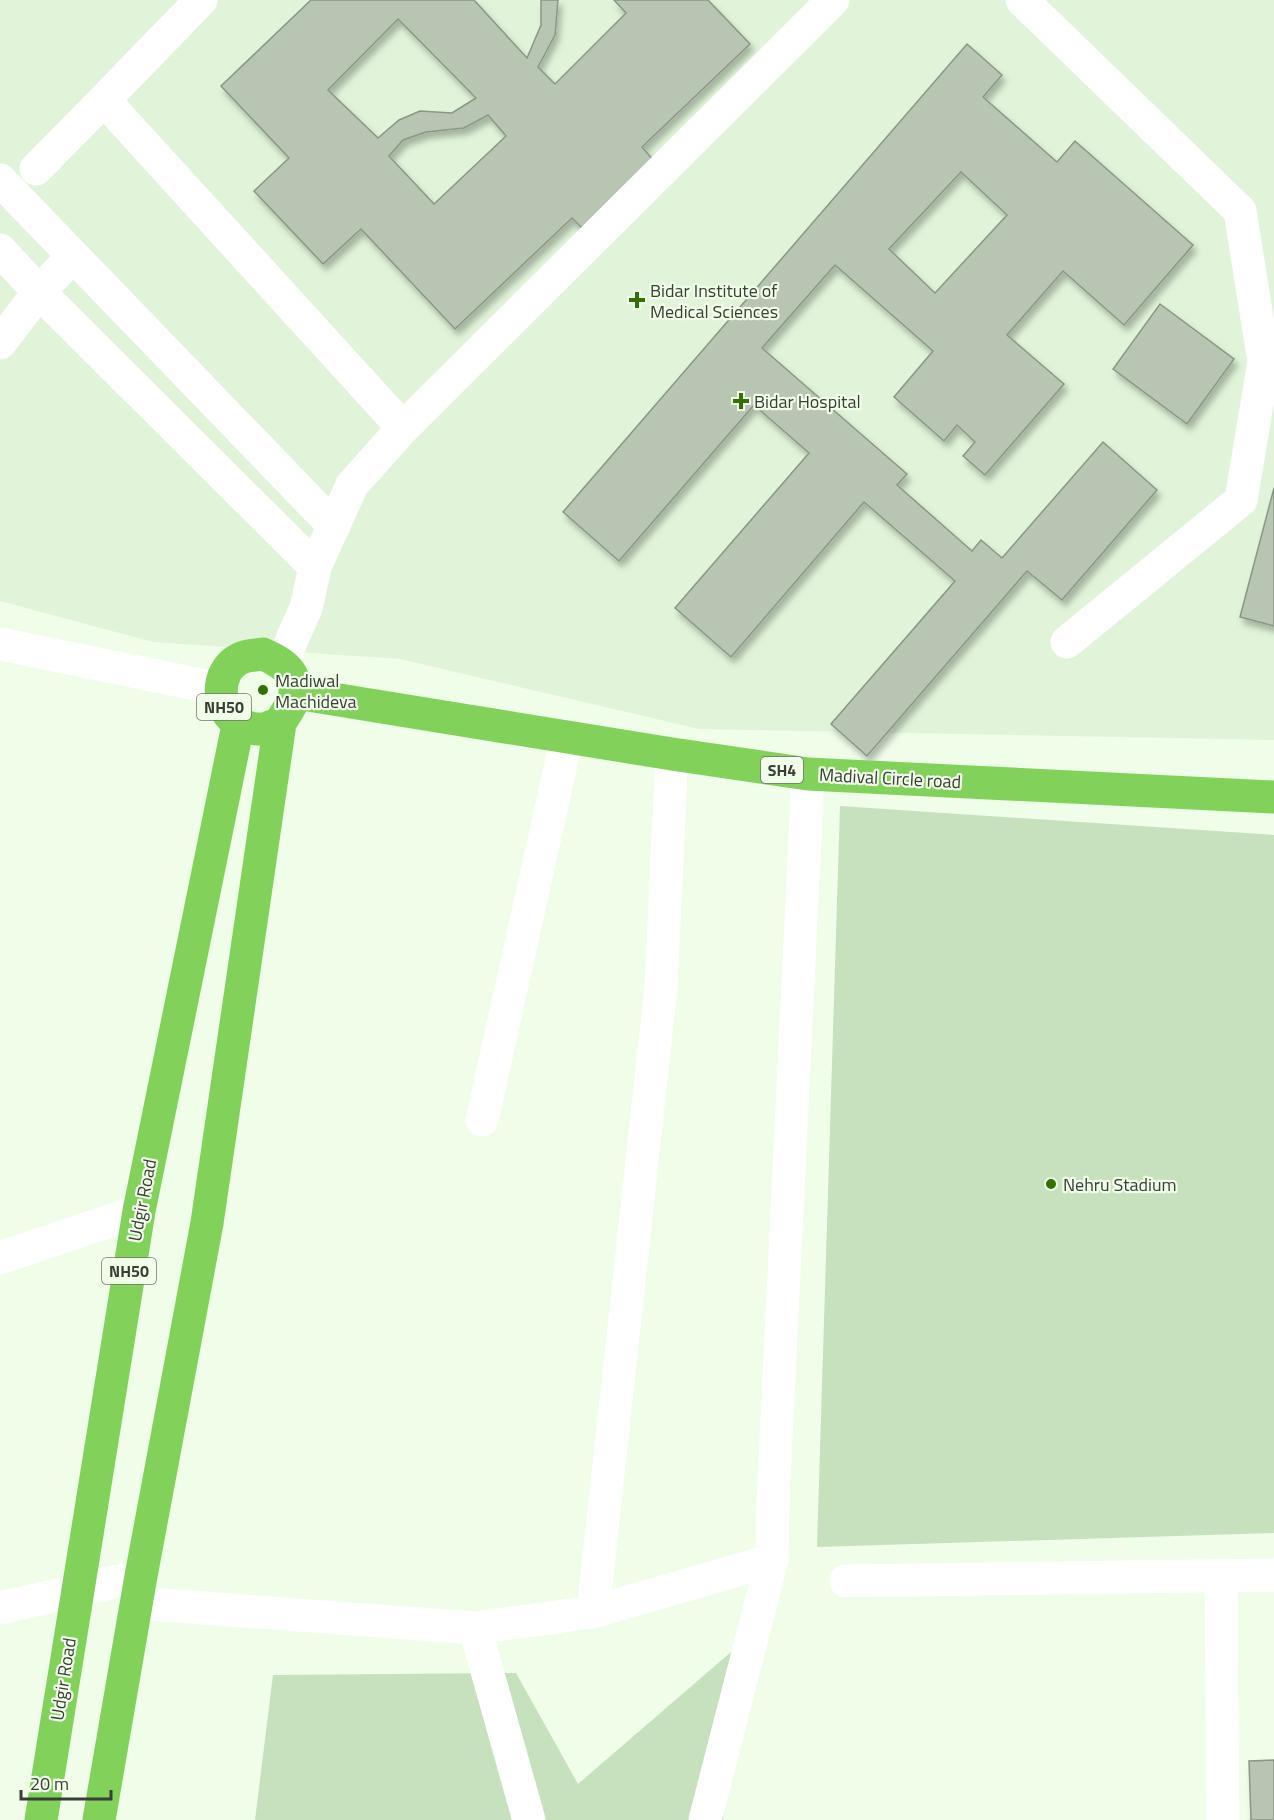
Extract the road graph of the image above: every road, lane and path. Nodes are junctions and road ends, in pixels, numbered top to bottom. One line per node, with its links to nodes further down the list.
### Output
1 (201, 0): 4 (street)
2 (833, 0): 11 (street)
3 (1022, 0): 14 (street)
4 (104, 100): 5 (street); 11 (street)
5 (36, 169)
6 (0, 180): 8 (street)
7 (0, 250): 9 (street)
8 (73, 256): 9 (street); 12 (street)
9 (39, 292): 10 (street); 13 (street)
10 (0, 343)
11 (403, 428): 12 (street)
12 (334, 526): 13 (street)
13 (315, 567): 16 (street)
14 (1067, 642)
15 (0, 644): 17 (street)
16 (282, 663): 17 (highway, NH50); 18 (highway)
17 (220, 689): 20 (highway, NH50)
18 (296, 693): 19 (highway); 21 (highway, Madival Circle road / SH4)
19 (280, 723): 20 (highway, NH50); 32 (highway)
20 (238, 725): 26 (highway, Udgir Road / NH50)
21 (567, 737): 22 (highway, Madival Circle road / SH4); 25 (street)
22 (672, 754): 23 (highway, Madival Circle road / SH4); 35 (street)
23 (807, 774): 24 (highway, Madival Circle road / SH4); 28 (street)
24 (1274, 797)
25 (482, 1120)
26 (139, 1211): 27 (street); 33 (highway, Udgir Road / NH50)
27 (0, 1258)
28 (772, 1560): 35 (street); 40 (street)
29 (1274, 1575): 30 (street)
30 (1221, 1576): 31 (street); 41 (street)
31 (846, 1581)
32 (139, 1590): 33 (street); 36 (street); 38 (highway)
33 (78, 1591): 34 (street); 37 (highway, Udgir Road / NH50)
34 (0, 1608)
35 (593, 1612): 36 (street)
36 (475, 1628): 39 (street)
37 (41, 1820)
38 (99, 1820)
39 (529, 1820)
40 (705, 1820)
41 (1223, 1820)

